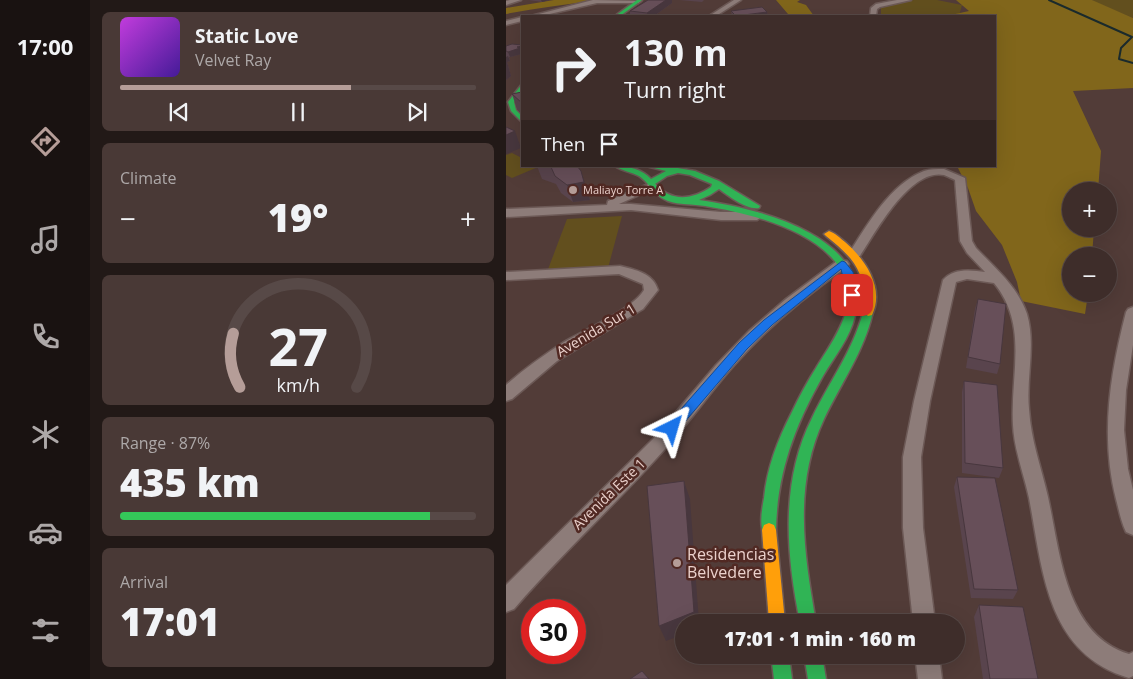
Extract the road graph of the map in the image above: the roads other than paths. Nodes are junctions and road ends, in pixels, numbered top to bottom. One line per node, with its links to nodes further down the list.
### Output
1 (518, 0): 8 (street)
2 (598, 0): 3 (street); 10 (street)
3 (634, 0): 11 (main road); 12 (main road)
4 (738, 0): 13 (street)
5 (745, 0): 14 (street)
6 (877, 0): 9 (street)
7 (908, 0): 9 (street)
8 (506, 3)
9 (889, 3): 15 (street)
10 (538, 15)
11 (608, 15)
12 (618, 15)
13 (714, 15)
14 (722, 15)
15 (873, 15)
16 (521, 19): 17 (street)
17 (506, 24)
18 (521, 77): 20 (main road)
19 (521, 87): 21 (main road)
20 (506, 88)
21 (521, 119)
22 (506, 121): 23 (main road)
23 (521, 130)
24 (622, 167): 26 (main road)
25 (677, 169): 26 (main road); 26 (main road); 27 (main road)
26 (648, 175): 28 (main road); 30 (street)
27 (716, 183): 28 (main road); 33 (main road)
28 (683, 201): 29 (street); 32 (main road)
29 (631, 207): 30 (street); 32 (street)
30 (581, 209): 31 (street)
31 (506, 213)
32 (757, 216): 33 (main road)
33 (848, 258): 36 (street, Avenida Este 1); 41 (street, Avenida Este 1); 42 (main road); 43 (main road)
34 (506, 276): 35 (street, Avenida Sur 1)
35 (527, 276): 37 (street, Avenida Sur 1); 39 (street, Avenida Sur 1)
36 (996, 278): 44 (street); 48 (street)
37 (506, 287)
38 (1133, 312): 40 (street)
39 (506, 395)
40 (1133, 526)
41 (506, 601)
42 (776, 614)
43 (807, 614)
44 (923, 614)
45 (781, 664): 49 (main road)
46 (814, 664): 50 (main road)
47 (928, 664): 51 (street)
48 (1133, 664)
49 (783, 679)
50 (817, 679)
51 (930, 679)

